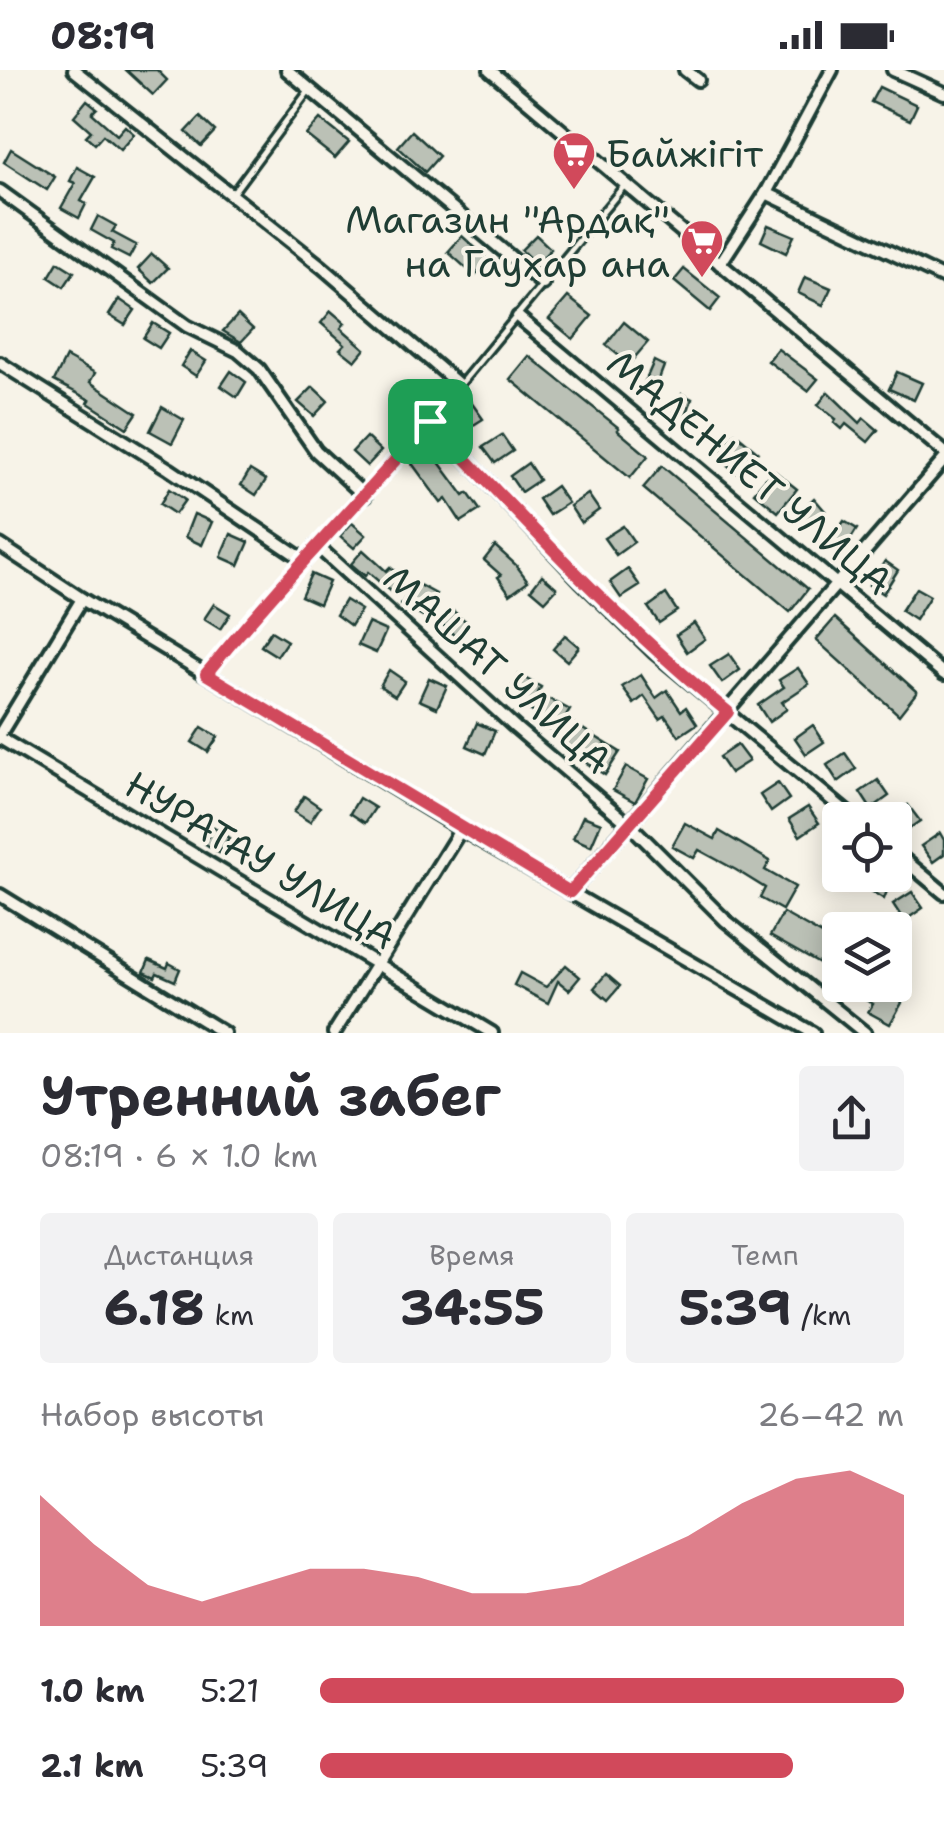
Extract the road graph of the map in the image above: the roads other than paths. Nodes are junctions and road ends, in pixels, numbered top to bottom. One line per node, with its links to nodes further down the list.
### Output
1 (74, 70): 13 (street)
2 (287, 70): 8 (street)
3 (490, 70): 10 (street)
4 (685, 70): 7 (street)
5 (832, 70): 12 (street)
6 (892, 70): 9 (street)
7 (698, 80)
8 (310, 89): 13 (lane); 16 (street)
9 (944, 93)
10 (626, 184): 14 (street); 16 (lane)
11 (0, 190): 23 (street)
12 (766, 193): 14 (street); 15 (street)
13 (232, 194): 19 (street)
14 (720, 264): 21 (street)
15 (944, 278)
16 (544, 284): 17 (lane)
17 (518, 318): 19 (lane); 27 (street, МАДЕНИЕТ УЛИЦА)
18 (0, 363): 26 (street)
19 (458, 384): 20 (lane)
20 (430, 421): 23 (lane); 31 (street)
21 (944, 452)
22 (944, 460): 27 (street)
23 (365, 496): 25 (lane)
24 (0, 545): 28 (street)
25 (317, 546): 26 (lane); 34 (street, МАШАТ УЛИЦА)
26 (304, 560): 29 (lane)
27 (837, 582): 30 (street, МАДЕНИЕТ УЛИЦА); 31 (street)
28 (82, 598): 29 (street); 32 (street)
29 (206, 674): 35 (street)
30 (944, 674)
31 (728, 712): 33 (street); 34 (street)
32 (0, 736): 40 (street, НУРАТАУ УЛИЦА)
33 (835, 802)
34 (630, 825): 37 (street); 45 (street, МАШАТ УЛИЦА)
35 (461, 829): 37 (street); 40 (street)
36 (912, 866): 38 (street)
37 (570, 892): 44 (street)
38 (944, 893)
39 (0, 895): 41 (street)
40 (376, 964): 42 (street); 43 (street, НУРАТАУ УЛИЦА)
41 (224, 1033)
42 (334, 1033)
43 (492, 1033)
44 (813, 1033)
45 (865, 1033)

